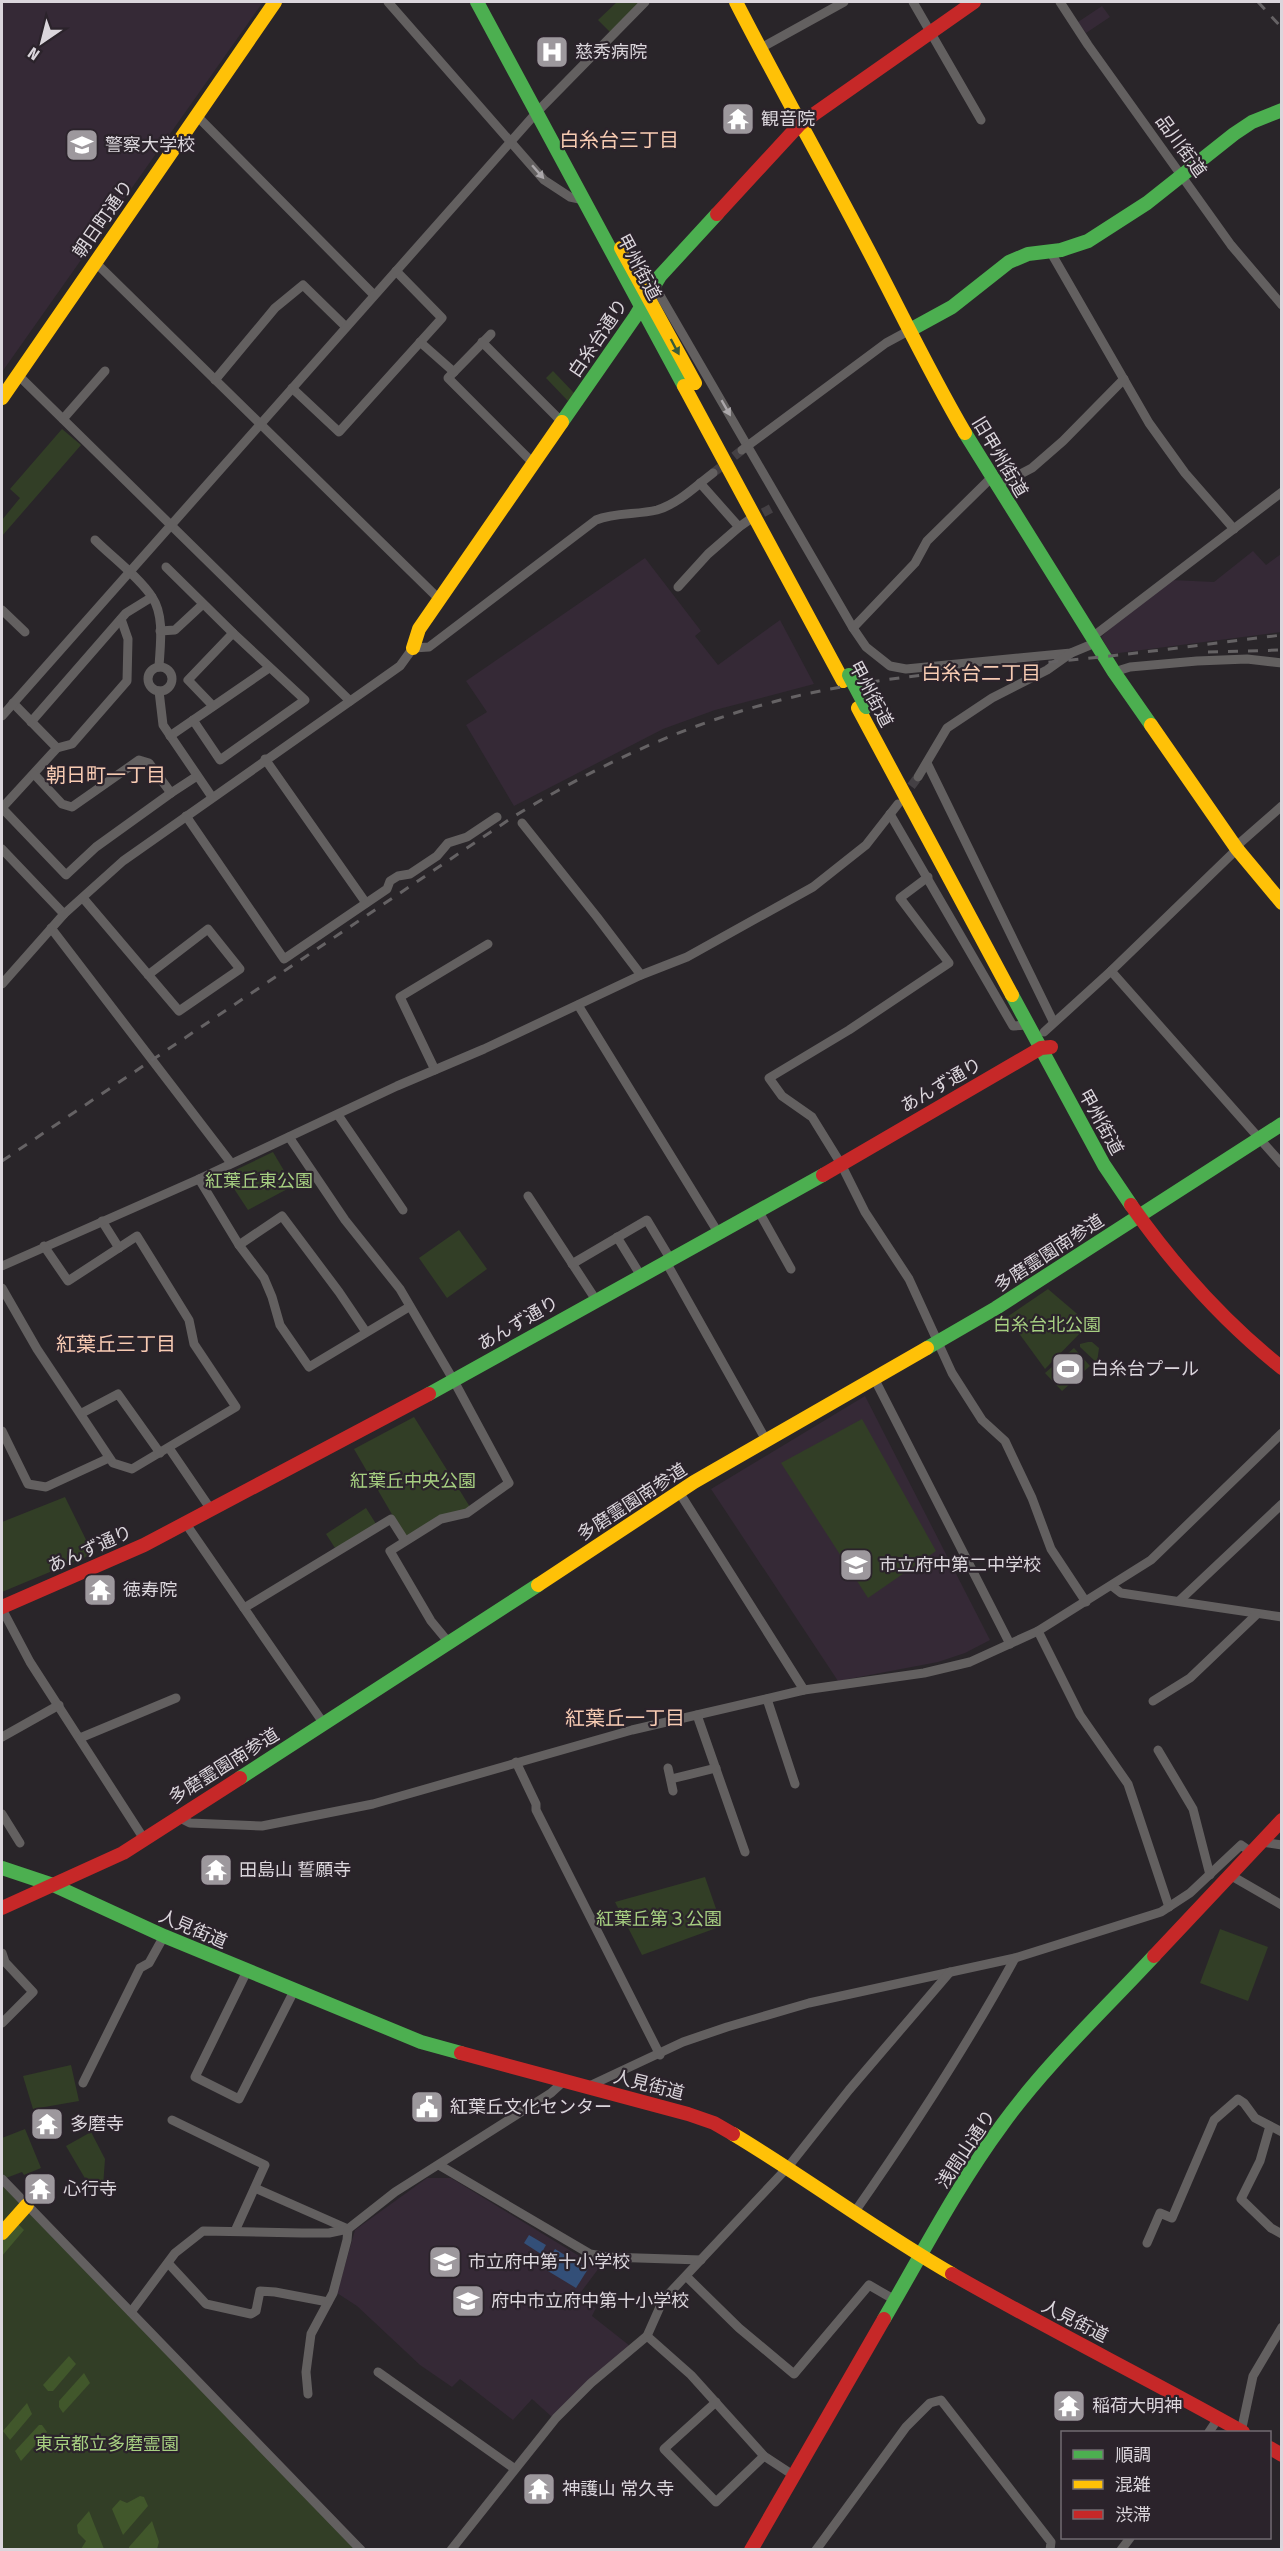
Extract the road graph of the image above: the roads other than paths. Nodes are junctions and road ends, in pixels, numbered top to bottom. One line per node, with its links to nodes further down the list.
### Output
1 (275, 2): 15 (main road, 朝日町通り)
2 (388, 2): 18 (street)
3 (477, 2): 13 (main road, 甲州街道)
4 (488, 2): 13 (main road, 甲州街道)
5 (645, 2): 13 (street)
6 (736, 2): 12 (main road, 旧甲州街道)
7 (844, 2): 12 (street)
8 (913, 2): 11 (street)
9 (974, 2): 11 (main road, 白糸台通り)
10 (1060, 2): 19 (street, 品川街道)
11 (932, 32): 16 (street); 17 (main road, 白糸台通り)
12 (759, 49): 17 (main road, 旧甲州街道)
13 (541, 108): 18 (street); 20 (main road, 甲州街道); 25 (main road, 甲州街道)
14 (1281, 110): 19 (main road)
15 (196, 115): 22 (main road, 朝日町通り); 24 (street)
16 (981, 120)
17 (800, 124): 25 (main road, 白糸台通り); 28 (main road, 旧甲州街道)
18 (511, 141): 20 (street, one-way to 20); 23 (street)
19 (1182, 175): 21 (main road); 26 (street, 品川街道)
20 (577, 199): 25 (main road, 甲州街道)
21 (1050, 251): 28 (main road); 35 (street)
22 (95, 262): 34 (main road, 朝日町通り); 36 (street)
23 (396, 271): 24 (street); 30 (street)
24 (374, 296): 27 (street)
25 (648, 296): 40 (main road, 白糸台通り); 42 (street, one-way to 42); 76 (main road, 甲州街道)
26 (1281, 305)
27 (346, 327): 36 (street); 37 (street)
28 (910, 330): 42 (street); 45 (main road, 旧甲州街道)
29 (491, 334): 31 (street)
30 (420, 342): 33 (street); 37 (street)
31 (482, 342): 33 (street); 40 (street)
32 (105, 371): 39 (street)
33 (454, 372): 43 (street)
34 (18, 375): 38 (main road, 朝日町通り); 39 (street)
35 (1124, 379): 45 (street); 51 (street)
36 (215, 380): 41 (street)
37 (292, 388): 41 (street)
38 (2, 398)
39 (63, 419): 49 (street)
40 (562, 422): 43 (main road, 白糸台通り)
41 (261, 423): 49 (street); 57 (street)
42 (745, 447): 61 (street)
43 (533, 463): 57 (main road, 白糸台通り)
44 (713, 473): 46 (street)
45 (994, 482): 61 (street); 65 (main road, 旧甲州街道)
46 (700, 483): 50 (street); 66 (street)
47 (1281, 492): 51 (street)
48 (749, 520): 50 (street)
49 (171, 525): 54 (street); 73 (street)
50 (739, 527): 55 (street)
51 (1234, 529): 65 (street)
52 (95, 540): 54 (street)
53 (166, 567): 58 (street)
54 (128, 573): 56 (street); 74 (street)
55 (678, 587)
56 (152, 597): 60 (street); 63 (street)
57 (440, 600): 66 (main road, 白糸台通り)
58 (203, 603): 63 (street); 64 (street)
59 (2, 610): 62 (street)
60 (121, 619): 79 (street); 81 (street)
61 (853, 628): 67 (street)
62 (26, 632)
63 (160, 632): 69 (street)
64 (232, 633): 70 (street); 75 (street)
65 (1093, 640): 67 (street); 71 (main road, 旧甲州街道)
66 (413, 648): 73 (street)
67 (1071, 653): 83 (street)
68 (1281, 663): 71 (street)
69 (159, 667): 72 (street); 72 (street)
70 (269, 668): 75 (street); 78 (street)
71 (1114, 672): 96 (main road, 旧甲州街道)
72 (159, 691): 80 (street)
73 (350, 701): 82 (street)
74 (13, 703): 77 (street); 79 (street)
75 (213, 706): 78 (street)
76 (862, 707): 109 (main road, 甲州街道); 110 (main road, 甲州街道)
77 (2, 716)
78 (193, 720): 80 (street)
79 (31, 722): 81 (street)
80 (170, 736): 85 (street)
81 (57, 748): 84 (street)
82 (265, 759): 88 (street); 99 (street)
83 (927, 763): 86 (street); 110 (street)
84 (34, 774): 87 (street); 87 (street)
85 (197, 776): 87 (street); 88 (street)
86 (918, 777)
87 (171, 793)
88 (212, 797): 92 (street)
89 (898, 804): 91 (street)
90 (1281, 806): 96 (street)
91 (891, 814): 97 (street); 106 (street)
92 (186, 816): 98 (street); 99 (street)
93 (497, 817): 99 (street)
94 (522, 823): 106 (street)
95 (2, 849): 101 (street)
96 (1237, 849): 100 (main road, 旧甲州街道); 104 (street)
97 (928, 877): 109 (street); 118 (street)
98 (83, 898): 101 (street); 105 (street)
99 (366, 903)
100 (1281, 903)
101 (64, 914): 102 (street)
102 (51, 928): 107 (street); 117 (street)
103 (488, 944): 112 (street)
104 (1111, 971): 110 (street); 116 (street)
105 (148, 975): 105 (street)
106 (641, 975): 108 (street)
107 (2, 984)
108 (578, 1005): 112 (street); 126 (street)
109 (1028, 1026): 111 (main road, 甲州街道)
110 (1048, 1027): 111 (main road, 甲州街道)
111 (1046, 1047): 118 (main road, あんず通り); 124 (main road, 甲州街道)
112 (435, 1071): 113 (street)
113 (338, 1115): 115 (street); 122 (street)
114 (1281, 1124): 116 (main road, 多磨霊園南参道)
115 (289, 1137): 117 (street); 138 (street)
116 (1258, 1139): 119 (street); 124 (main road, 多磨霊園南参道)
117 (231, 1163): 120 (street)
118 (841, 1164): 123 (main road, あんず通り); 140 (street)
119 (1281, 1164)
120 (199, 1179): 125 (street); 128 (street)
121 (528, 1196): 132 (street)
122 (403, 1210)
123 (759, 1212): 126 (main road, あんず通り); 134 (street)
124 (1141, 1215): 140 (main road, 多磨霊園南参道); 141 (main road, 甲州街道); 142 (main road, 甲州街道)
125 (102, 1221): 129 (street); 130 (street)
126 (719, 1234): 131 (main road, あんず通り)
127 (617, 1237): 131 (street); 132 (street); 135 (street)
128 (239, 1245): 139 (street); 139 (street)
129 (44, 1246): 130 (street); 133 (street)
130 (119, 1248): 149 (street)
131 (669, 1261): 135 (main road, あんず通り); 148 (street)
132 (572, 1264): 137 (street)
133 (2, 1266)
134 (791, 1269)
135 (641, 1276): 137 (main road, あんず通り)
136 (2, 1287): 145 (street)
137 (596, 1300): 144 (main road, あんず通り)
138 (409, 1307): 139 (street); 144 (street)
139 (366, 1332)
140 (938, 1341): 143 (main road, 多磨霊園南参道); 158 (street)
141 (1281, 1357)
142 (1281, 1368)
143 (874, 1378): 148 (main road, 多磨霊園南参道); 165 (street)
144 (454, 1381): 153 (main road, あんず通り); 155 (street)
145 (82, 1413): 149 (street); 150 (street)
146 (2, 1431): 150 (street)
147 (1281, 1432): 156 (street)
148 (766, 1440): 151 (main road, 多磨霊園南参道)
149 (164, 1450): 150 (street); 153 (street)
150 (109, 1458)
151 (679, 1491): 164 (main road, 多磨霊園南参道); 166 (street)
152 (1281, 1504): 157 (street)
153 (212, 1511): 154 (main road, あんず通り)
154 (186, 1524): 159 (main road, あんず通り); 160 (street)
155 (405, 1541): 160 (street); 164 (street)
156 (1112, 1586): 157 (street); 158 (street)
157 (1179, 1601): 161 (street)
158 (1086, 1602): 163 (street)
159 (2, 1608): 170 (street)
160 (244, 1608): 172 (street)
161 (1256, 1615): 162 (street); 169 (street)
162 (1281, 1617)
163 (1038, 1631): 165 (street); 196 (street)
164 (450, 1644): 172 (main road, 多磨霊園南参道)
165 (1010, 1644): 166 (street)
166 (804, 1690): 168 (street)
167 (176, 1698): 174 (street)
168 (766, 1699): 171 (street); 180 (street)
169 (1153, 1701)
170 (59, 1705): 173 (street); 174 (street)
171 (697, 1715): 176 (street); 178 (street)
172 (324, 1724): 183 (main road, 多磨霊園南参道)
173 (2, 1737)
174 (80, 1738): 185 (street)
175 (1158, 1750): 192 (street)
176 (516, 1762): 183 (street); 205 (street)
177 (668, 1768): 179 (street)
178 (717, 1768): 179 (street); 189 (street)
179 (671, 1779): 181 (street)
180 (795, 1784)
181 (674, 1791)
182 (2, 1814): 187 (street)
183 (178, 1817): 185 (main road, 多磨霊園南参道)
184 (1281, 1820): 186 (main road, 浅間山通り)
185 (144, 1839): 194 (main road, 多磨霊園南参道)
186 (1261, 1842): 188 (street); 190 (main road, 浅間山通り)
187 (20, 1843)
188 (1281, 1845)
189 (746, 1852)
190 (1251, 1852): 192 (street); 193 (main road, 浅間山通り)
191 (2, 1868): 194 (main road, 人見街道)
192 (1210, 1875): 196 (street)
193 (1230, 1875): 195 (street); 223 (main road, 浅間山通り)
194 (53, 1885): 197 (main road, 多磨霊園南参道); 198 (main road, 人見街道)
195 (1281, 1905)
196 (1169, 1907): 200 (street)
197 (2, 1908)
198 (164, 1936): 201 (main road, 人見街道); 207 (street)
199 (2, 1953): 204 (street)
200 (1016, 1958): 202 (street); 217 (street)
201 (247, 1971): 203 (main road, 人見街道); 203 (street)
202 (950, 1972): 205 (street); 213 (street)
203 (294, 1991): 206 (main road, 人見街道)
204 (2, 2023)
205 (660, 2055): 208 (street)
206 (563, 2082): 208 (main road, 人見街道); 212 (street)
207 (83, 2083)
208 (585, 2088): 213 (main road, 人見街道)
209 (172, 2120): 215 (street)
210 (1270, 2126): 211 (street); 221 (street); 222 (street)
211 (1281, 2132)
212 (439, 2165): 218 (street); 224 (street)
213 (788, 2167): 217 (main road, 人見街道); 224 (street)
214 (2, 2179): 216 (street)
215 (255, 2188): 218 (street); 219 (street)
216 (27, 2205): 220 (main road); 229 (street)
217 (854, 2213): 223 (main road, 人見街道)
218 (348, 2229): 219 (street); 228 (street)
219 (235, 2231): 225 (street)
220 (2, 2233)
221 (1281, 2234)
222 (1147, 2243)
223 (920, 2256): 227 (main road, 浅間山通り); 235 (main road, 人見街道)
224 (701, 2260): 226 (street)
225 (168, 2263): 228 (street); 229 (street)
226 (687, 2277): 227 (street); 231 (street)
227 (895, 2300): 241 (main road, 浅間山通り)
228 (328, 2302): 233 (street)
229 (131, 2312): 242 (street)
230 (1281, 2326): 238 (street)
231 (646, 2336): 234 (street); 240 (street)
232 (378, 2372): 240 (street)
233 (308, 2394)
234 (716, 2402): 239 (street); 239 (street)
235 (1217, 2420): 236 (street); 237 (main road, 人見街道)
236 (1210, 2431)
237 (1240, 2431)
238 (1242, 2431)
239 (764, 2456): 241 (street)
240 (515, 2469): 243 (street)
241 (793, 2475): 244 (main road, 浅間山通り)
242 (362, 2550)
243 (451, 2550)
244 (751, 2550)
245 (816, 2550): 246 (street)
246 (1050, 2550)

